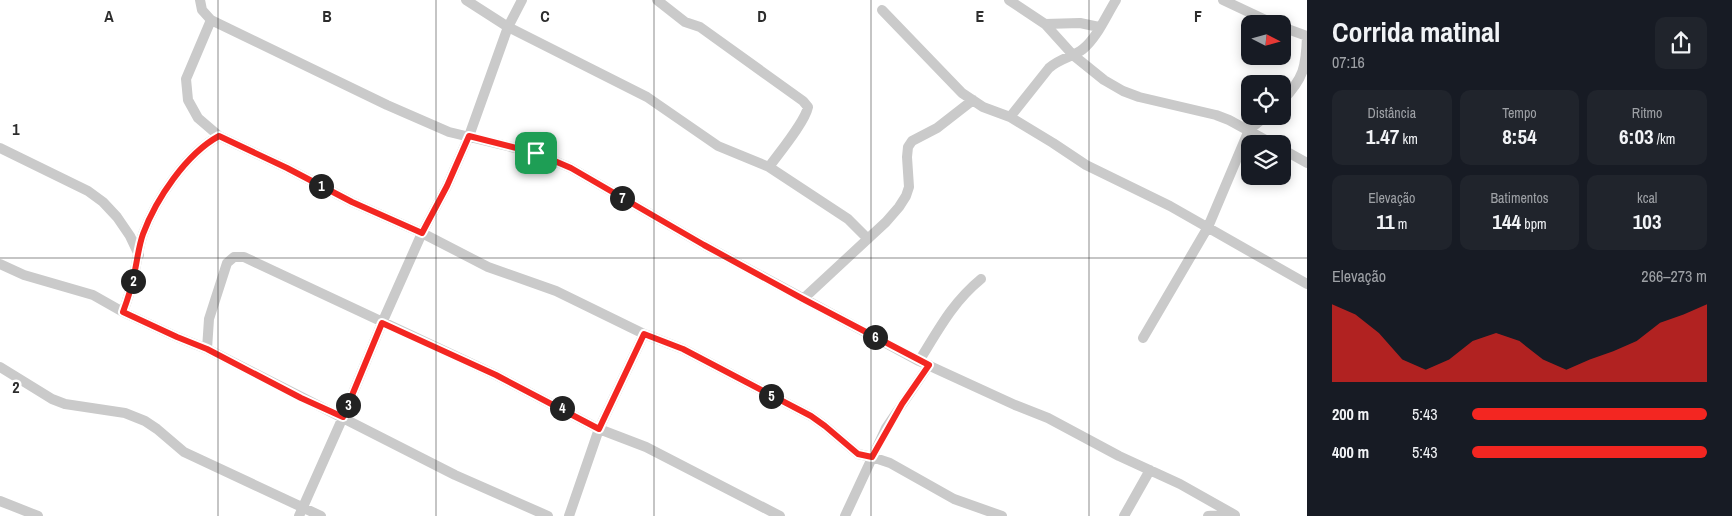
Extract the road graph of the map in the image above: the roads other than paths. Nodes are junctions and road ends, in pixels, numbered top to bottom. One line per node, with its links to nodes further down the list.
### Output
1 (200, 0): 10 (street)
2 (466, 0): 12 (street)
3 (522, 0): 12 (street)
4 (657, 0): 28 (street)
5 (1009, 0): 11 (street)
6 (1116, 0): 13 (street)
7 (1223, 0): 9 (street)
8 (882, 10): 18 (street)
9 (1255, 15)
10 (211, 20): 23 (street); 24 (street)
11 (1045, 24): 13 (street); 16 (street)
12 (508, 27): 24 (street); 28 (street)
13 (1099, 27): 16 (street)
14 (1291, 30): 15 (street)
15 (1307, 36): 17 (street)
16 (1073, 55): 19 (street); 21 (street)
17 (1291, 91)
18 (972, 100): 19 (street); 31 (street)
19 (1010, 117): 29 (street)
20 (1255, 125): 21 (street)
21 (1249, 130): 22 (street); 29 (street)
22 (1258, 135)
23 (219, 136): 30 (street); 32 (street)
24 (469, 136): 30 (street); 36 (street)
25 (0, 148): 32 (street)
26 (1291, 154): 27 (street)
27 (1307, 162)
28 (769, 167): 31 (street)
29 (1208, 227): 35 (street); 40 (street)
30 (422, 233): 38 (street); 39 (street)
31 (868, 239): 36 (street)
32 (139, 254): 37 (street)
33 (0, 264): 37 (street)
34 (981, 279): 42 (street)
35 (1307, 284)
36 (803, 299): 42 (street)
37 (123, 312): 41 (street)
38 (382, 323): 41 (street); 44 (street); 45 (street)
39 (644, 334): 45 (street); 46 (street)
40 (1143, 338)
41 (207, 349): 44 (street)
42 (924, 363): 46 (street); 47 (street)
43 (0, 367): 49 (street)
44 (343, 417): 49 (street); 53 (street)
45 (599, 429): 54 (street); 55 (street)
46 (872, 457): 56 (street); 57 (street)
47 (1150, 470): 50 (street); 58 (street)
48 (0, 501): 51 (street)
49 (301, 512): 52 (street)
50 (1238, 515): 59 (street)
51 (38, 516)
52 (322, 516)
53 (548, 516)
54 (569, 516)
55 (780, 516)
56 (845, 516)
57 (1002, 516)
58 (1124, 516)
59 (1208, 516)

